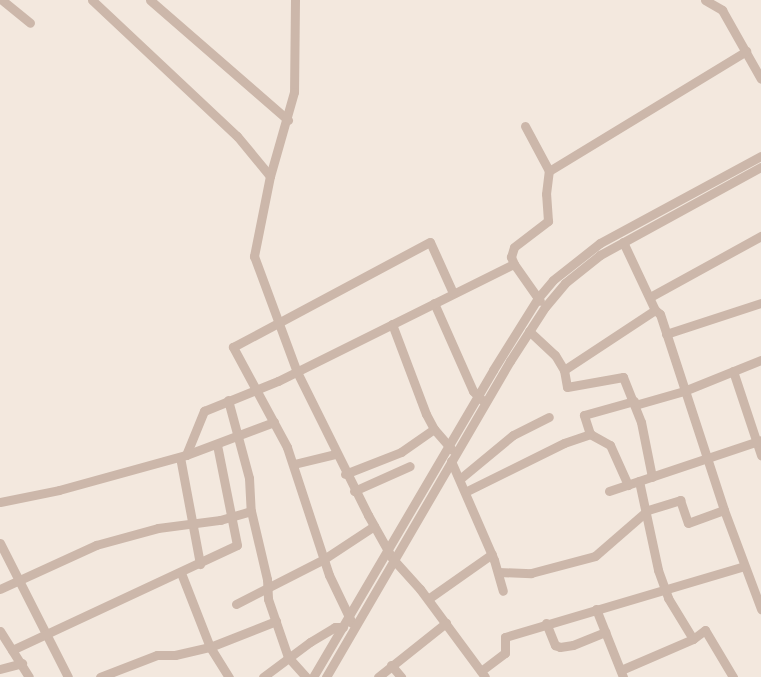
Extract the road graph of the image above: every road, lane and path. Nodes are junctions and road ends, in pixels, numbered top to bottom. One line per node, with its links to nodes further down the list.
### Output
1 (2, 0): 6 (street)
2 (92, 0): 14 (street)
3 (150, 0): 9 (street)
4 (295, 0): 9 (street)
5 (705, 0): 7 (street)
6 (30, 23)
7 (746, 51): 8 (street); 13 (street)
8 (761, 79)
9 (288, 120): 14 (street)
10 (524, 126): 13 (street)
11 (761, 156): 19 (street)
12 (761, 167): 16 (street)
13 (549, 171): 17 (street)
14 (270, 176): 26 (street)
15 (761, 236): 20 (street)
16 (623, 242): 20 (street); 23 (street)
17 (514, 264): 18 (street); 19 (street)
18 (453, 294): 21 (street); 26 (street)
19 (538, 298): 23 (street); 36 (street)
20 (650, 298): 24 (street)
21 (434, 303): 25 (street); 36 (street)
22 (761, 303): 28 (street)
23 (545, 308): 27 (street)
24 (655, 310): 28 (street); 30 (street)
25 (392, 324): 32 (street); 40 (street)
26 (278, 326): 32 (street); 33 (street)
27 (529, 331): 30 (street); 36 (street)
28 (666, 334): 34 (street)
29 (761, 360): 31 (street)
30 (564, 370): 37 (street)
31 (733, 371): 34 (street); 43 (street)
32 (297, 372): 33 (street); 45 (street)
33 (253, 389): 35 (street); 39 (street)
34 (684, 391): 37 (street); 49 (street)
35 (228, 400): 42 (street); 48 (street)
36 (482, 400): 46 (street)
37 (634, 403): 41 (street); 53 (street)
38 (549, 417): 54 (street)
39 (274, 422): 42 (street); 50 (street)
40 (434, 429): 46 (street); 52 (street)
41 (590, 434): 56 (street); 58 (street)
42 (239, 437): 44 (street); 63 (street)
43 (759, 441): 47 (street); 49 (street)
44 (217, 445): 48 (street); 64 (street)
45 (335, 454): 50 (street); 52 (street)
46 (452, 454): 54 (street); 68 (street); 71 (street)
47 (761, 455)
48 (183, 456): 60 (street); 65 (street)
49 (709, 458): 53 (street); 62 (street)
50 (294, 464): 70 (street)
51 (410, 466): 57 (street)
52 (345, 474): 57 (street)
53 (652, 477): 55 (street)
54 (461, 478): 58 (street)
55 (639, 481): 56 (street); 61 (street)
56 (628, 485): 59 (street)
57 (354, 491): 66 (street)
58 (466, 491): 69 (street)
59 (608, 491)
60 (0, 502)
61 (648, 510): 62 (street); 74 (street); 79 (street)
62 (724, 510): 73 (street)
63 (251, 511): 64 (street); 78 (street)
64 (233, 518): 65 (street); 72 (street)
65 (194, 522): 72 (street); 76 (street)
66 (374, 526): 68 (street); 70 (street)
67 (0, 543): 76 (street)
68 (387, 549): 71 (street); 86 (street)
69 (492, 554): 74 (street); 81 (street)
70 (324, 558): 78 (street); 86 (street)
71 (392, 558): 81 (street); 86 (street)
72 (200, 564): 75 (street)
73 (744, 566): 79 (street); 83 (street)
74 (498, 572): 80 (street)
75 (182, 573): 91 (street); 94 (street)
76 (17, 580): 77 (street); 91 (street)
77 (0, 589)
78 (268, 590): 82 (street); 85 (street)
79 (665, 590): 84 (street); 93 (street)
80 (503, 591)
81 (428, 599): 87 (street)
82 (236, 604)
83 (761, 609)
84 (596, 610): 88 (street); 92 (street)
85 (276, 621): 94 (street); 96 (street)
86 (352, 623): 89 (street); 109 (street)
87 (446, 623): 98 (street); 100 (street)
88 (546, 623): 92 (street); 100 (street)
89 (343, 627): 96 (street); 108 (street)
90 (0, 631): 95 (street)
91 (45, 632): 95 (street); 103 (street)
92 (605, 632): 101 (street)
93 (693, 639): 101 (street); 112 (street)
94 (210, 647): 104 (street); 105 (street)
95 (12, 650): 97 (street)
96 (288, 657): 106 (street); 107 (street)
97 (22, 663): 99 (street); 102 (street)
98 (391, 665): 110 (street); 111 (street)
99 (0, 669)
100 (483, 674)
101 (622, 674)
102 (29, 677)
103 (68, 677)
104 (100, 677)
105 (229, 677)
106 (263, 677)
107 (306, 677)
108 (313, 677)
109 (326, 677)
110 (378, 677)
111 (401, 677)
112 (733, 677)

